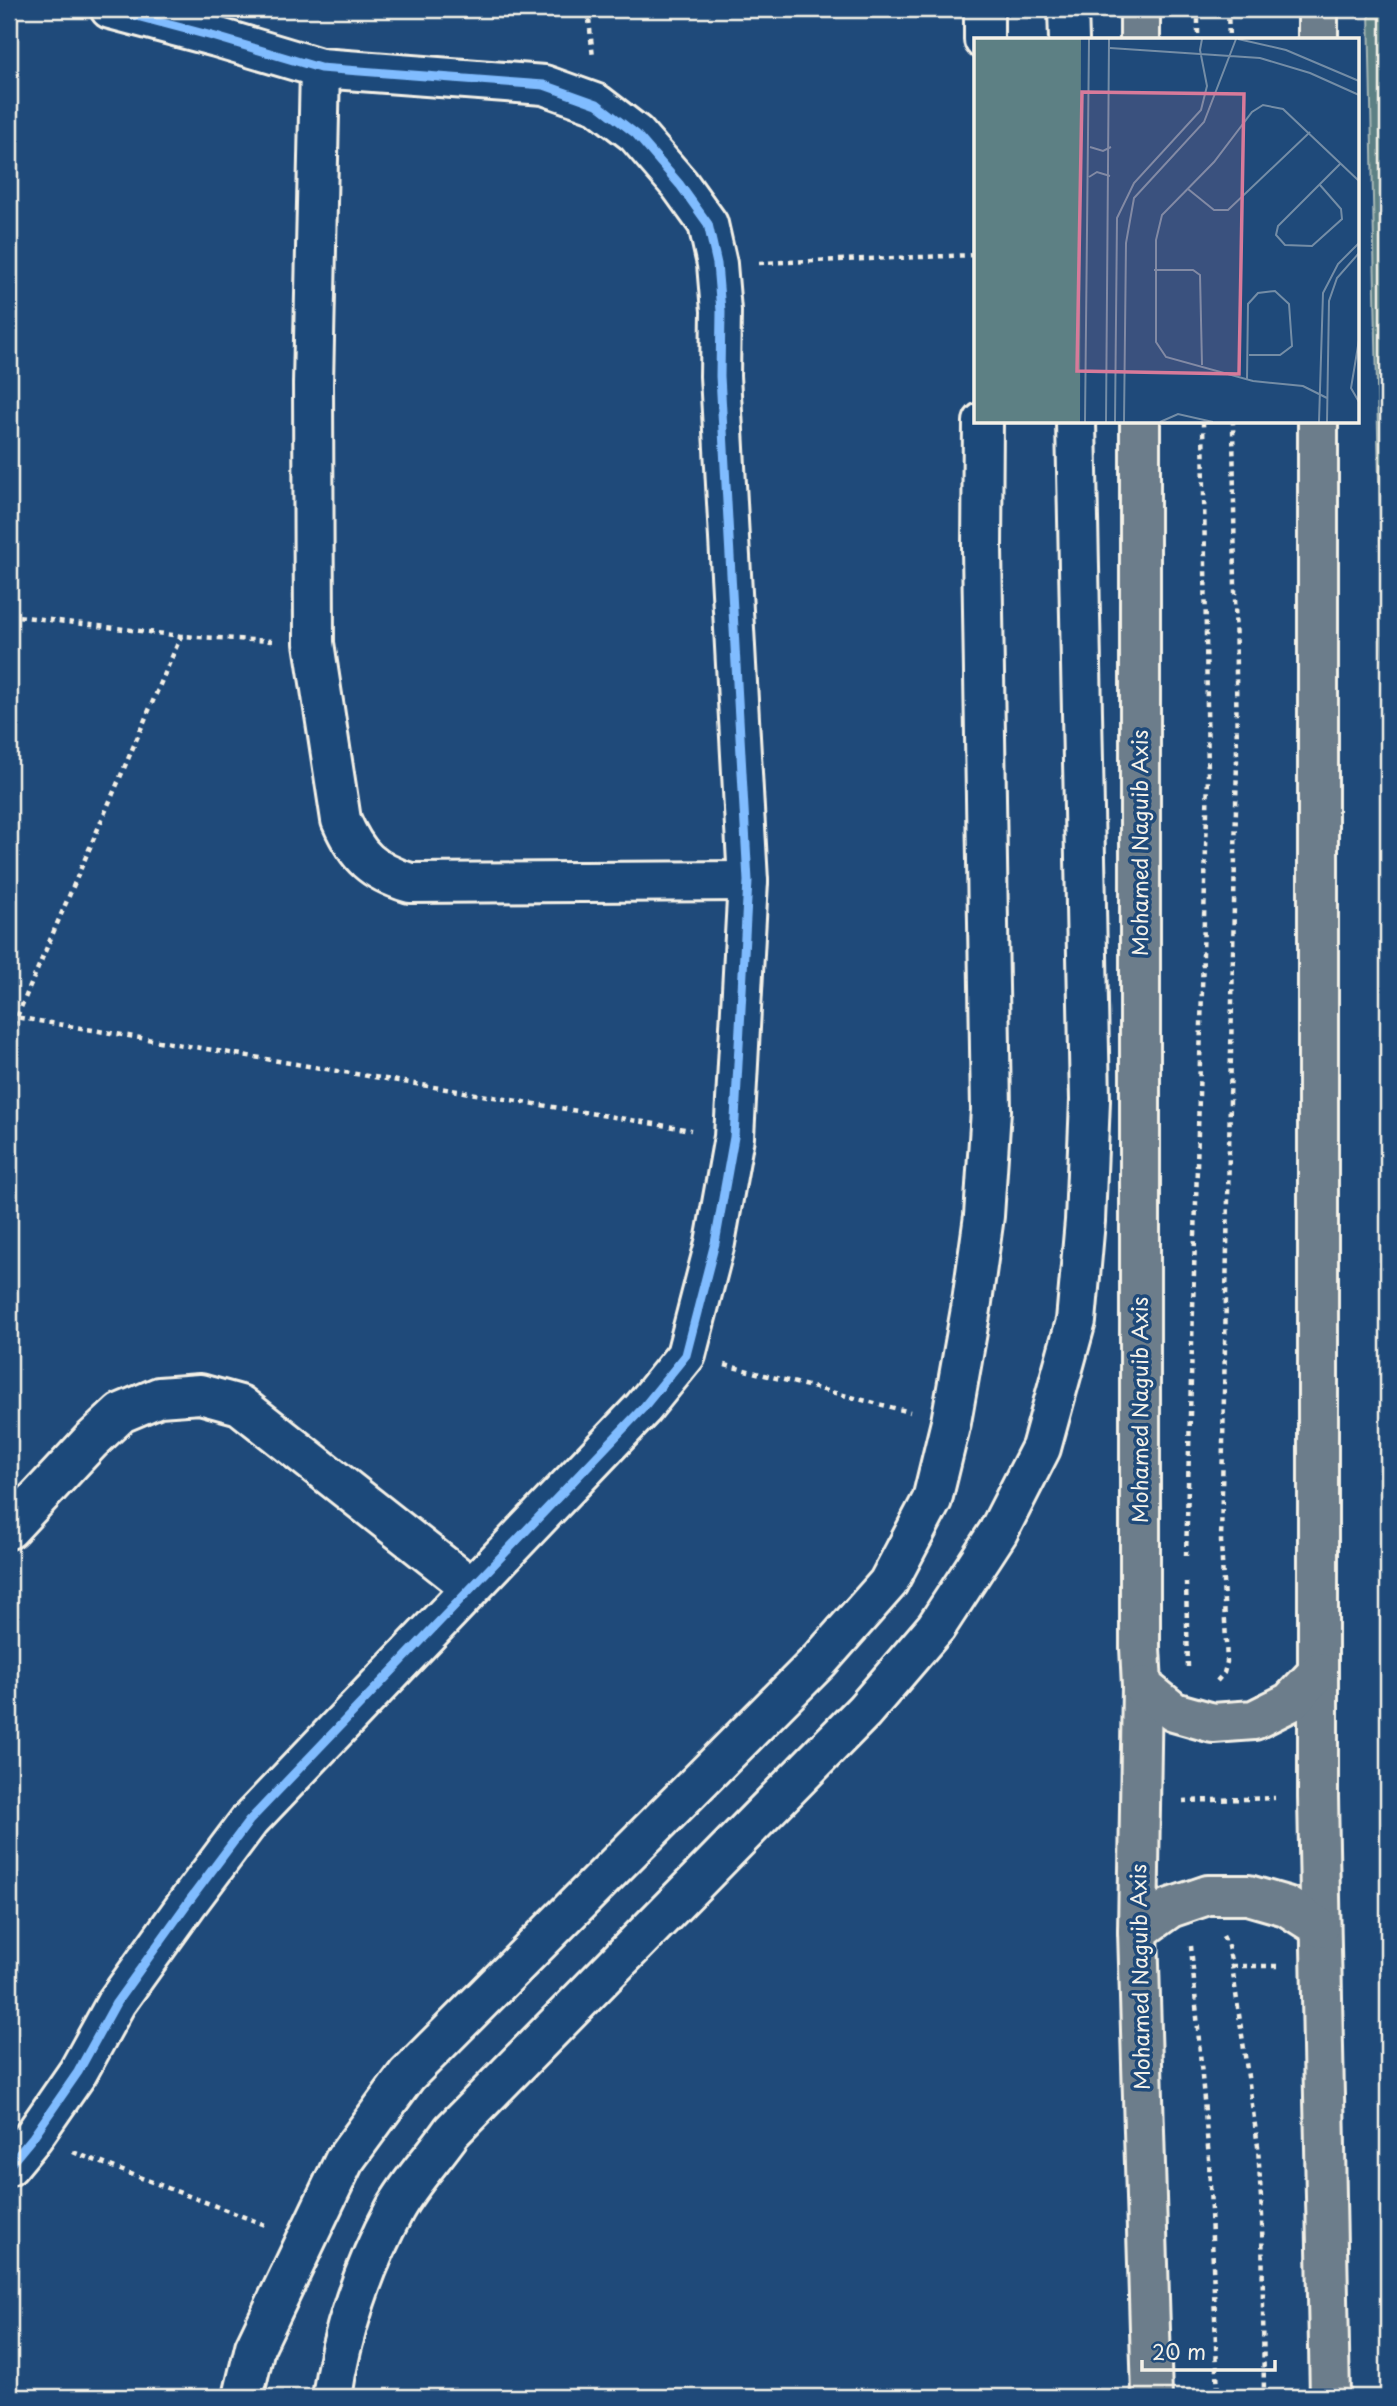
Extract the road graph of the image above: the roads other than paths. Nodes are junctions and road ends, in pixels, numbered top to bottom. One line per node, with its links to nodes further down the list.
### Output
1 (110, 9): 10 (street)
2 (984, 9): 6 (street)
3 (1068, 9): 7 (street)
4 (1140, 9): 8 (main road)
5 (1318, 9): 9 (main road)
6 (984, 38)
7 (1069, 38)
8 (1140, 38)
9 (1318, 38)
10 (320, 68): 15 (street); 15 (street)
11 (982, 424): 23 (street)
12 (1076, 424): 24 (street)
13 (1140, 424): 19 (main road, Mohamed Naguib Axis)
14 (1318, 424): 18 (main road)
15 (748, 881): 17 (street)
16 (9, 1529): 17 (street)
17 (471, 1587): 22 (street)
18 (1318, 1672): 19 (main road); 20 (main road)
19 (1142, 1686): 21 (main road, Mohamed Naguib Axis)
20 (1319, 1927): 21 (main road); 26 (main road)
21 (1138, 1931): 25 (main road, Mohamed Naguib Axis)
22 (9, 2166)
23 (243, 2397)
24 (332, 2397)
25 (1152, 2397)
26 (1330, 2397)

